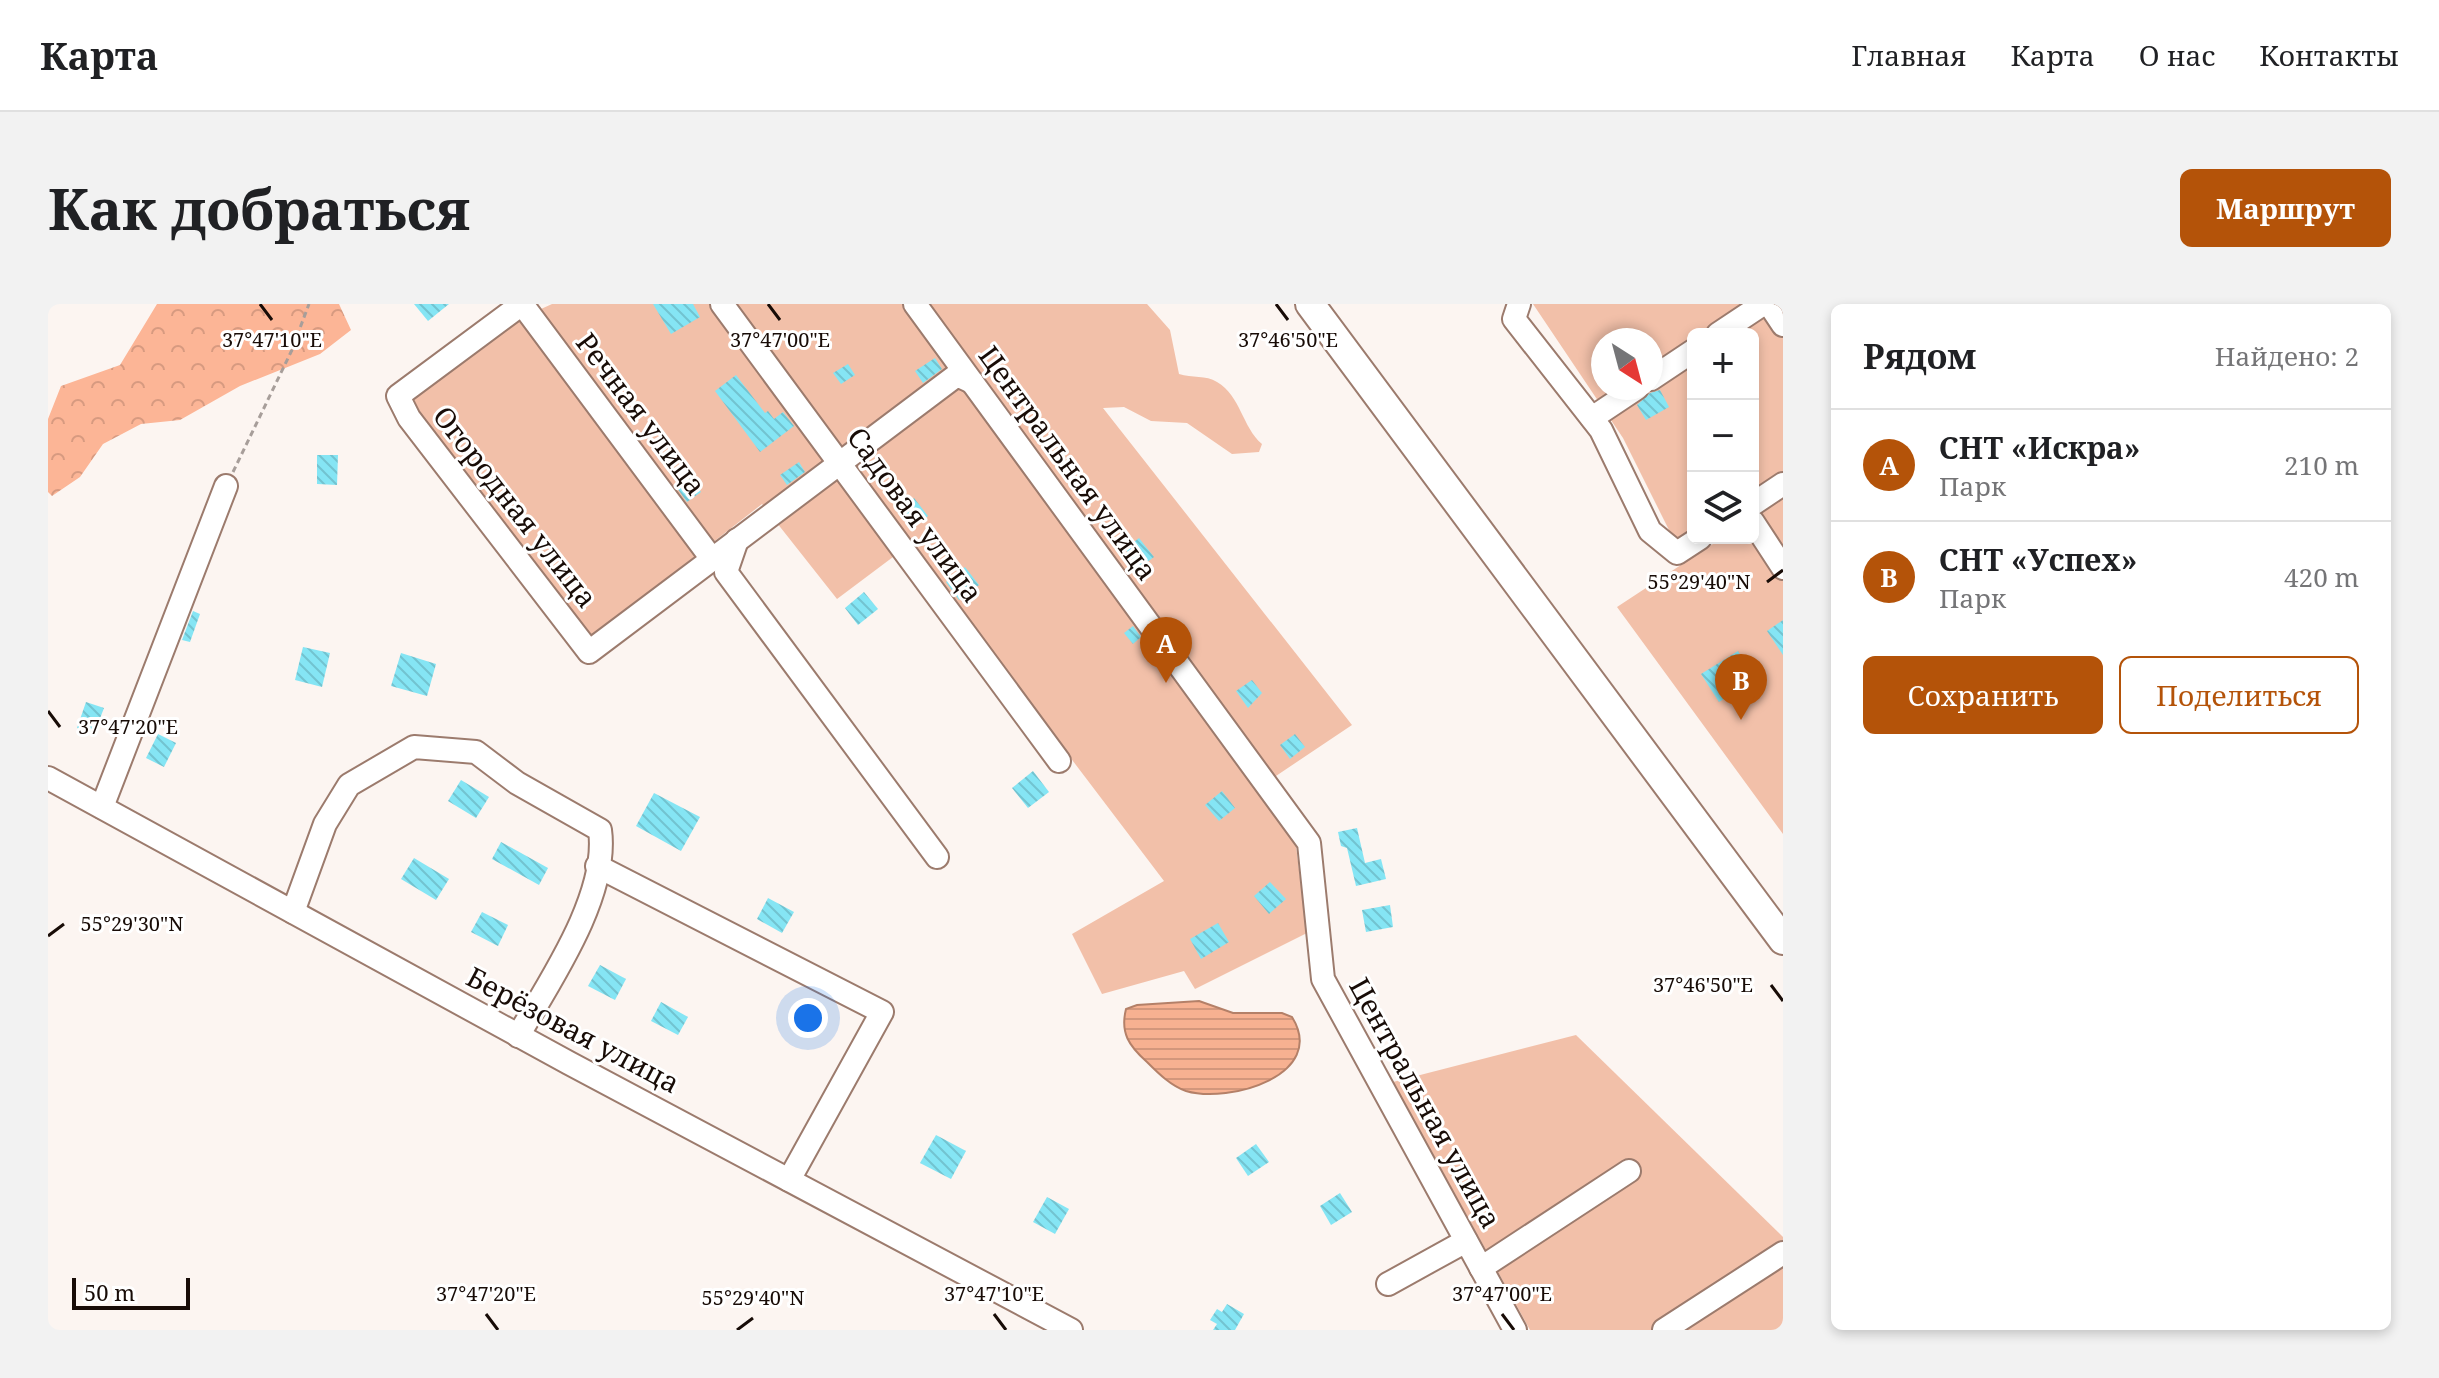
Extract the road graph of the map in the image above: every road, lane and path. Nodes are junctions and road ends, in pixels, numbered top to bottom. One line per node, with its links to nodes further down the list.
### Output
1 (309, 304): 17 (path)
2 (522, 304): 22 (street, Речная улица); 22 (street, Огородная улица)
3 (722, 304): 15 (street, Садовая улица)
4 (915, 304): 12 (street, Центральная улица)
5 (1310, 304): 30 (main road)
6 (1519, 304): 14 (street)
7 (1766, 304): 8 (street); 9 (street)
8 (1783, 325)
9 (1728, 328)
10 (1687, 355): 11 (street)
11 (1663, 371)
12 (972, 382): 15 (street); 34 (street, Центральная улица)
13 (1619, 400): 14 (street)
14 (1592, 418): 21 (street)
15 (840, 463): 20 (street); 24 (street, Садовая улица)
16 (1783, 484): 18 (street)
17 (226, 486): 26 (street)
18 (1759, 500)
19 (1759, 531): 23 (street)
20 (737, 540): 22 (street); 27 (street)
21 (1691, 544)
22 (712, 559)
23 (1783, 568)
24 (1059, 761)
25 (48, 778): 26 (street, Берёзовая улица)
26 (102, 807): 29 (street, Берёзовая улица)
27 (937, 857)
28 (597, 866): 29 (street); 31 (street); 33 (street)
29 (293, 912): 31 (street, Берёзовая улица)
30 (1783, 940)
31 (518, 1036): 33 (street, Берёзовая улица)
32 (1629, 1171): 36 (street)
33 (789, 1180): 38 (street, Берёзовая улица)
34 (1466, 1241): 36 (street, Центральная улица); 37 (street)
35 (1783, 1253): 40 (street)
36 (1481, 1268): 39 (street, Центральная улица)
37 (1388, 1284)
38 (1071, 1330)
39 (1515, 1330)
40 (1664, 1330)

